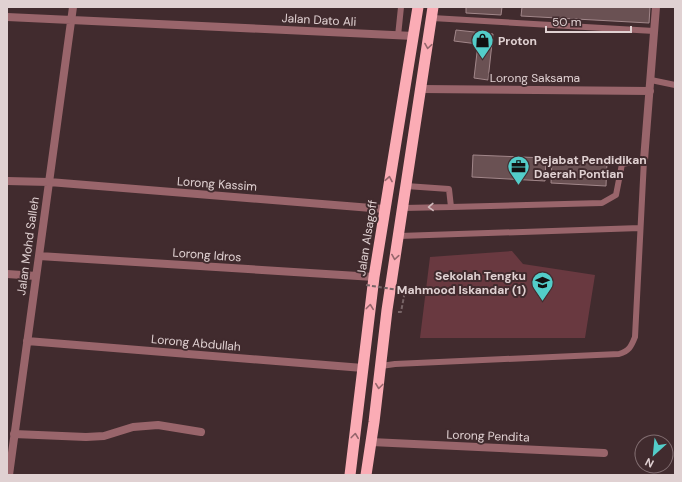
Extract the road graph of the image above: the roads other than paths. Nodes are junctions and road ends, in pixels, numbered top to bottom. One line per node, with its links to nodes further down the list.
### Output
1 (73, 7): 8 (street, Jalan Mohd Salleh)
2 (401, 7): 10 (lane)
3 (418, 7): 11 (highway, Jalan Alsagoff)
4 (433, 7): 7 (highway)
5 (656, 7): 9 (street)
6 (7, 17): 8 (street, Jalan Dato Ali)
7 (432, 18): 9 (lane); 14 (highway, one-way to 14)
8 (71, 19): 10 (street, Jalan Dato Ali); 18 (street, Jalan Mohd Salleh)
9 (654, 31): 12 (street)
10 (398, 36): 11 (street, Jalan Dato Ali)
11 (414, 36): 22 (highway, Jalan Alsagoff, one-way to 11)
12 (651, 80): 13 (lane); 15 (street)
13 (675, 85)
14 (421, 89): 15 (street, Lorong Saksama); 19 (highway)
15 (650, 91): 16 (street)
16 (644, 160): 20 (lane); 23 (lane)
17 (7, 181): 18 (street, Lorong Kassim)
18 (49, 182): 22 (street, Lorong Kassim); 25 (street, Jalan Mohd Salleh)
19 (406, 186): 20 (lane); 21 (highway)
20 (451, 207): 21 (lane, one-way to 21)
21 (403, 208): 24 (highway)
22 (384, 209): 28 (highway, Jalan Alsagoff)
23 (640, 228): 24 (lane); 30 (lane)
24 (399, 236): 30 (highway, one-way to 30)
25 (38, 256): 27 (street, Jalan Mohd Salleh); 28 (street, Lorong Idros)
26 (7, 274): 27 (street)
27 (36, 276): 29 (street, Jalan Mohd Salleh)
28 (374, 277): 31 (highway, Jalan Alsagoff, one-way to 28)
29 (27, 341): 31 (street, Lorong Abdullah); 33 (street, Jalan Mohd Salleh)
30 (381, 366): 34 (highway, one-way to 34)
31 (363, 368): 37 (highway, Jalan Alsagoff, one-way to 31)
32 (202, 432): 33 (street)
33 (14, 434): 36 (street, Jalan Mohd Salleh)
34 (371, 442): 35 (street, Lorong Pendita); 38 (highway)
35 (604, 453)
36 (8, 475)
37 (350, 475)
38 (366, 475)

